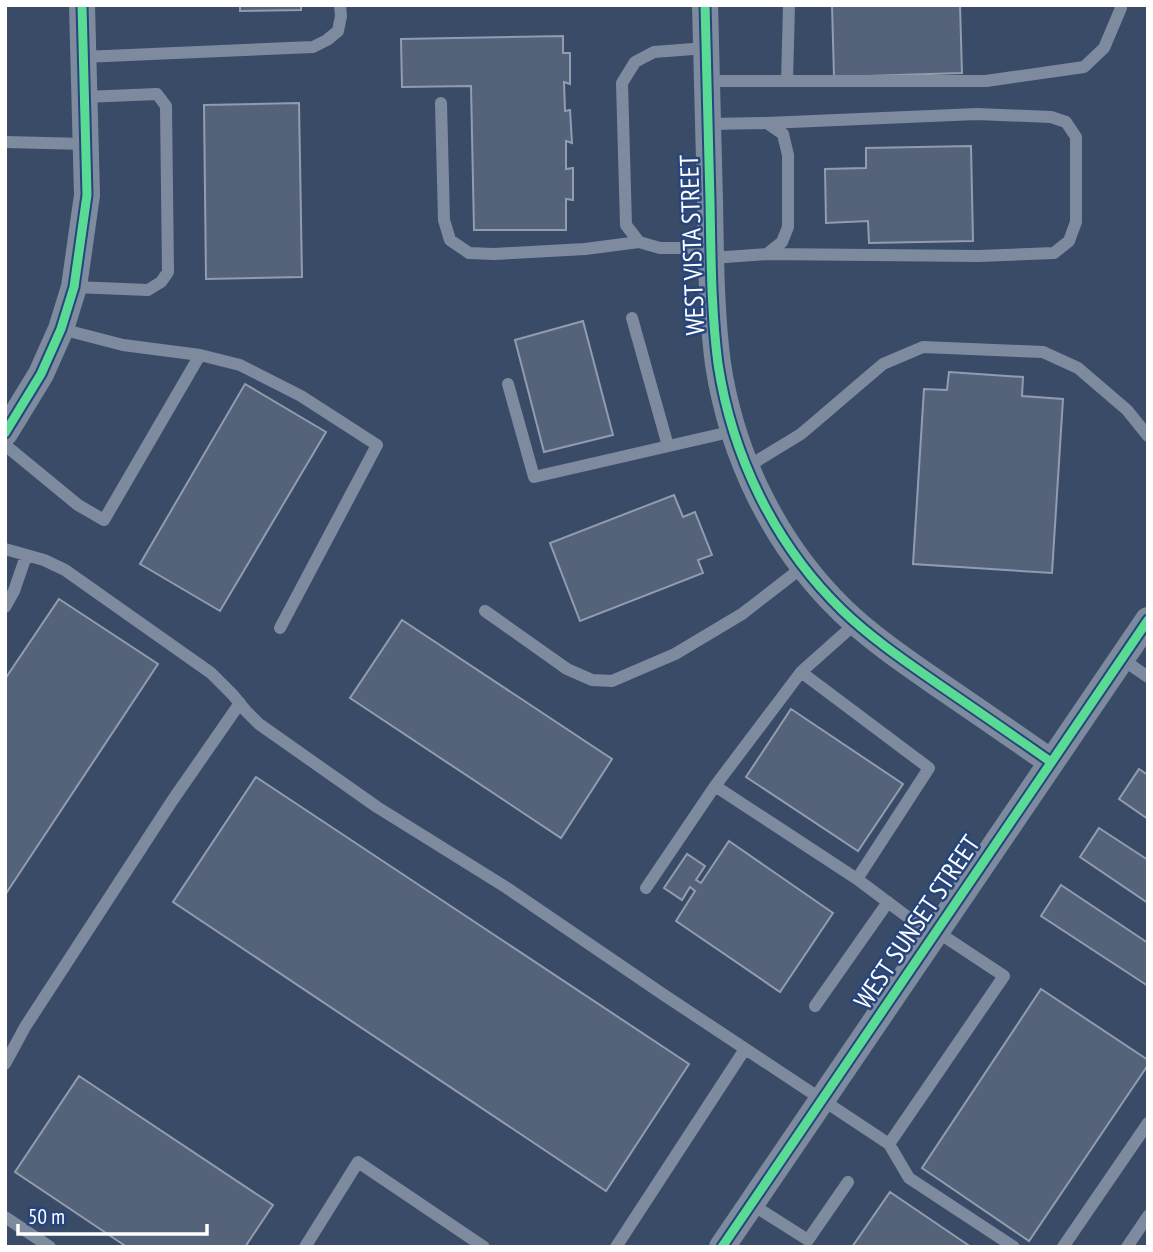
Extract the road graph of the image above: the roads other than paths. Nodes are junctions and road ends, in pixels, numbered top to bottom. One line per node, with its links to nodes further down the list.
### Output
1 (82, 5): 7 (street)
2 (340, 5): 7 (lane)
3 (705, 5): 6 (street, WEST VISTA STREET)
4 (789, 5): 9 (lane)
5 (1120, 5): 9 (lane)
6 (706, 48): 8 (street, WEST VISTA STREET); 16 (lane)
7 (83, 57): 10 (street)
8 (707, 80): 9 (lane); 13 (street, WEST VISTA STREET)
9 (787, 81)
10 (85, 97): 15 (street); 19 (lane)
11 (441, 103): 16 (lane)
12 (767, 123): 13 (lane); 18 (lane); 18 (lane)
13 (708, 124): 17 (street, WEST VISTA STREET)
14 (5, 142): 15 (lane)
15 (86, 144): 19 (street)
16 (639, 242): 17 (lane)
17 (711, 253): 18 (lane); 24 (street, WEST VISTA STREET)
18 (767, 254)
19 (74, 287): 21 (street)
20 (632, 318): 28 (lane)
21 (61, 329): 22 (lane); 25 (street)
22 (200, 355): 27 (lane); 37 (lane)
23 (508, 384): 28 (lane)
24 (734, 431): 28 (lane); 29 (street, WEST VISTA STREET)
25 (5, 433)
26 (1148, 436): 29 (lane)
27 (5, 445)
28 (668, 446)
29 (747, 467): 32 (street, WEST VISTA STREET)
30 (5, 549): 31 (lane)
31 (26, 556): 33 (lane); 41 (lane)
32 (804, 566): 34 (lane); 36 (street, WEST VISTA STREET)
33 (5, 607)
34 (485, 611)
35 (1148, 620): 38 (street, WEST SUNSET STREET)
36 (856, 623): 39 (lane); 42 (street, WEST VISTA STREET)
37 (280, 628)
38 (1122, 659): 40 (lane); 42 (street, WEST SUNSET STREET)
39 (801, 672): 43 (lane); 44 (lane)
40 (1148, 677)
41 (240, 703): 49 (lane); 50 (lane)
42 (1051, 762): 47 (street, WEST SUNSET STREET)
43 (716, 786): 44 (lane); 45 (lane)
44 (857, 879): 46 (lane)
45 (646, 888)
46 (888, 902): 47 (lane); 48 (lane)
47 (935, 934): 51 (street, WEST SUNSET STREET); 53 (lane)
48 (815, 1006)
49 (745, 1049): 51 (lane); 61 (lane)
50 (5, 1064)
51 (822, 1100): 53 (lane); 55 (street, WEST SUNSET STREET)
52 (1148, 1123): 64 (lane)
53 (890, 1144): 63 (lane)
54 (848, 1182): 55 (lane)
55 (751, 1204): 62 (street, WEST SUNSET STREET)
56 (1148, 1216): 65 (lane)
57 (5, 1217): 58 (lane)
58 (44, 1245)
59 (305, 1247): 60 (lane)
60 (484, 1247)
61 (616, 1247)
62 (722, 1247)
63 (1014, 1247)
64 (1063, 1247)
65 (1127, 1247)

